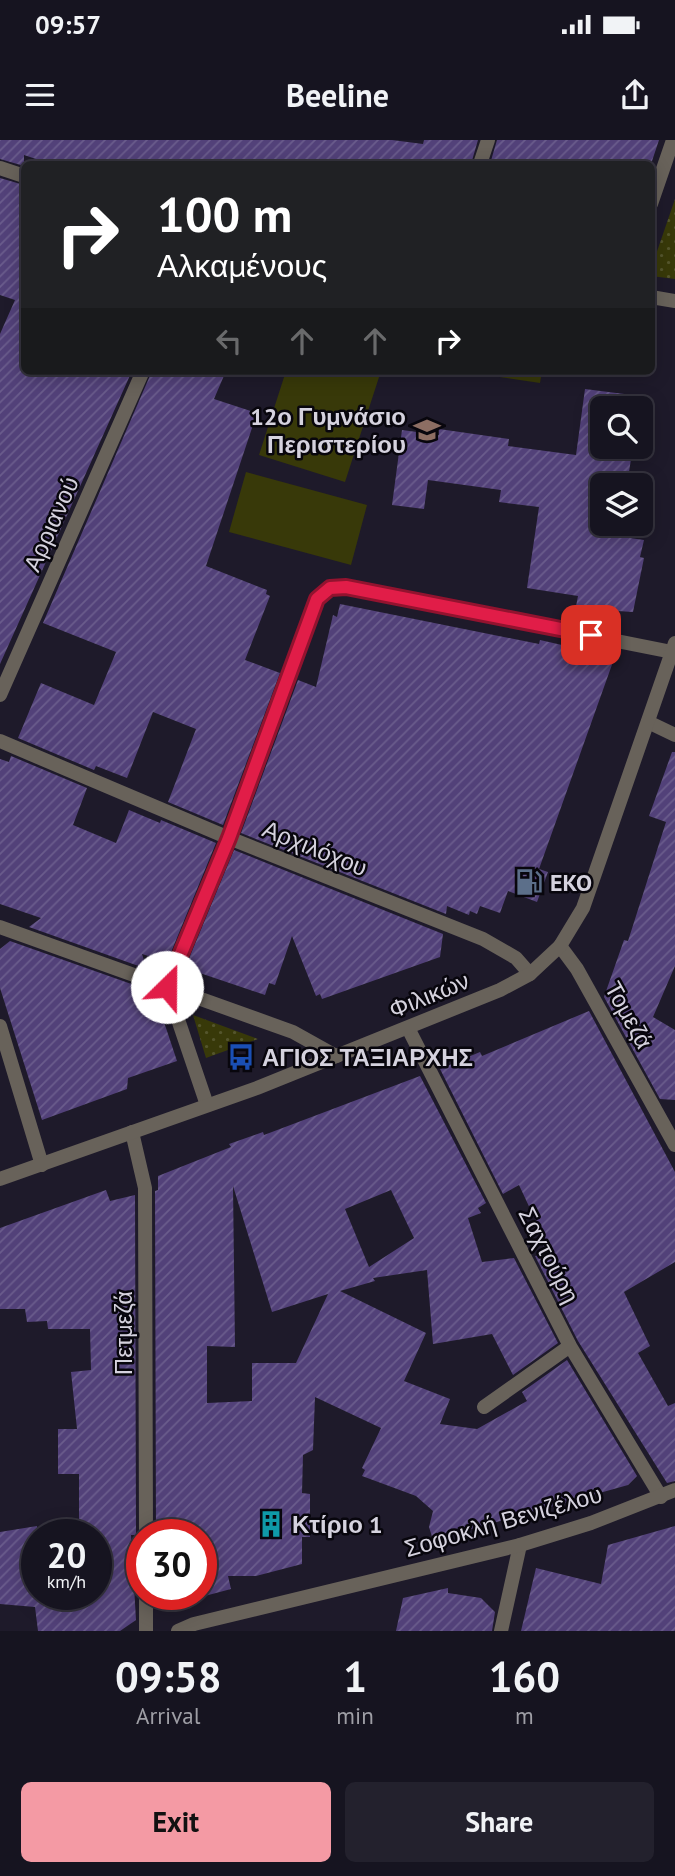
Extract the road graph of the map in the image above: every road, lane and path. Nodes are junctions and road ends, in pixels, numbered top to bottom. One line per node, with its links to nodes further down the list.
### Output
1 (488, 140): 3 (street)
2 (673, 140): 6 (street)
3 (481, 161)
4 (0, 168): 5 (street)
5 (21, 175)
6 (655, 192)
7 (655, 298): 8 (street)
8 (675, 301)
9 (141, 375): 11 (street, Αρριανού)
10 (673, 648): 12 (street, Φιλικών); 15 (street)
11 (0, 695)
12 (648, 722): 13 (street); 17 (street, Φιλικών)
13 (675, 735)
14 (0, 741): 15 (street, Αρχιλόχου)
15 (229, 838): 18 (street, Αρχιλόχου); 19 (street)
16 (0, 927): 19 (street)
17 (559, 946): 18 (street, Φιλικών); 25 (street, Τομεζά)
18 (530, 974): 21 (street, Φιλικών)
19 (167, 987): 22 (street); 23 (street)
20 (0, 1026): 26 (street)
21 (408, 1028): 22 (street, Φιλικών); 28 (street, Σαχτούρη)
22 (336, 1056): 23 (street, Φιλικών)
23 (207, 1105): 24 (street, Φιλικών)
24 (132, 1132): 26 (street, Φιλικών); 32 (street, Πετμεζά)
25 (674, 1140)
26 (42, 1165): 27 (street, Φιλικών)
27 (0, 1180)
28 (570, 1346): 29 (street); 31 (street, Σαχτούρη)
29 (484, 1407)
30 (675, 1490): 31 (street, Σοφοκλή Βενιζέλου)
31 (661, 1497): 33 (street, Σοφοκλή Βενιζέλου)
32 (146, 1519)
33 (520, 1545): 36 (street, Σοφοκλή Βενιζέλου); 37 (street)
34 (146, 1610): 35 (street)
35 (146, 1631)
36 (178, 1631)
37 (501, 1631)

